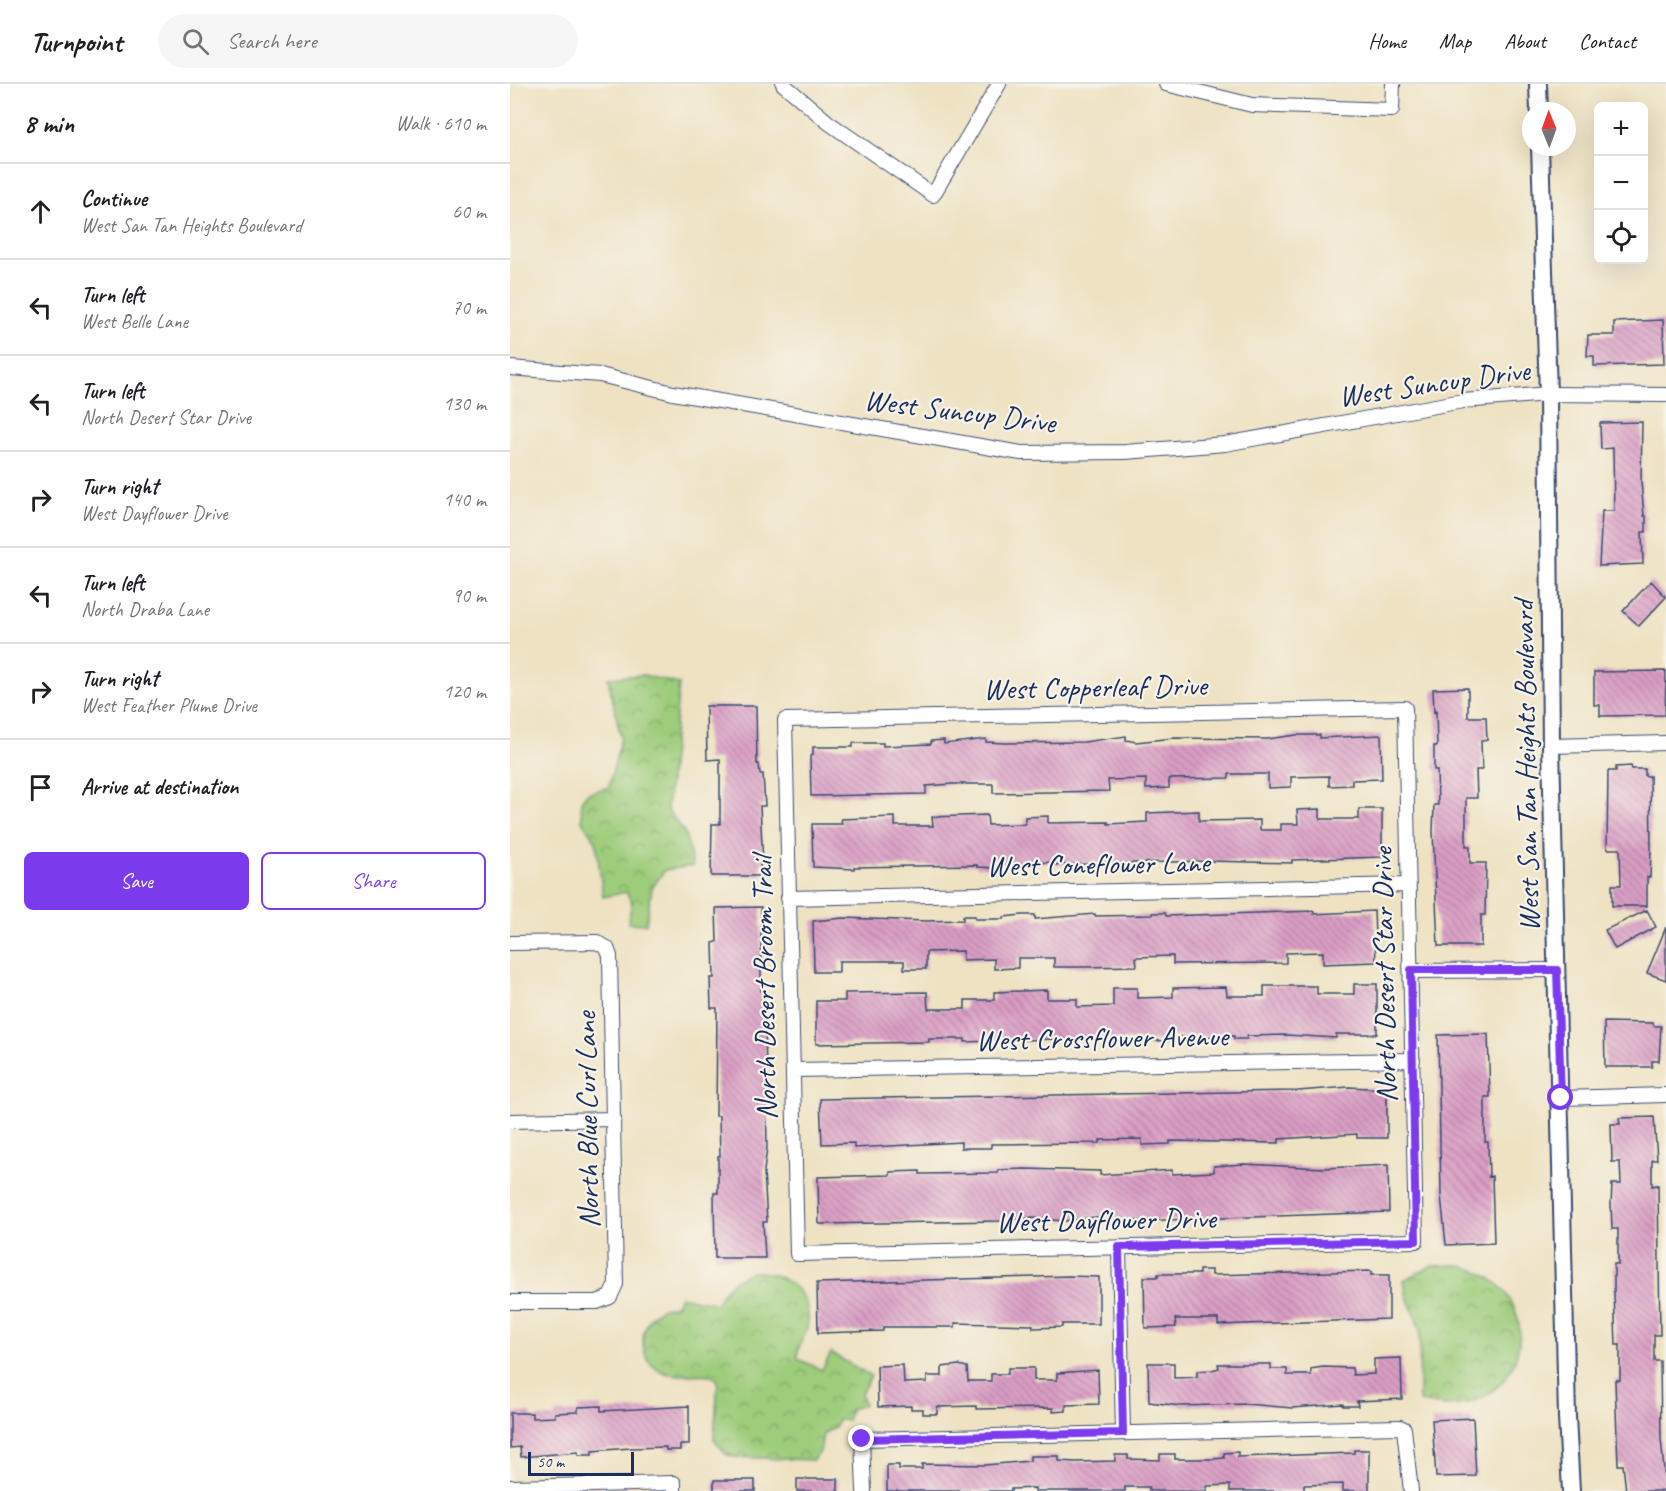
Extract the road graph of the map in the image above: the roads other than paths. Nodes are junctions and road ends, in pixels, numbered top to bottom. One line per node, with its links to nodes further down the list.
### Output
1 (783, 84): 2 (street)
2 (999, 84)
3 (1166, 84): 4 (street)
4 (1393, 84)
5 (1538, 84): 6 (street)
6 (1539, 102)
7 (1540, 156): 9 (street, West San Tan Heights Boulevard)
8 (510, 368): 9 (street, West Suncup Drive)
9 (1548, 394): 10 (street, West Suncup Drive); 14 (street, West San Tan Heights Boulevard)
10 (1666, 395)
11 (1405, 708): 12 (street, West Copperleaf Drive); 15 (street, North Desert Star Drive)
12 (785, 720): 16 (street, North Desert Broom Trail)
13 (1666, 743): 14 (street)
14 (1551, 746): 19 (street, West San Tan Heights Boulevard)
15 (1409, 885): 16 (street, West Coneflower Lane); 18 (street, North Desert Star Drive)
16 (788, 898): 21 (street, North Desert Broom Trail)
17 (510, 943): 24 (street, North Blue Curl Lane)
18 (1411, 970): 19 (street); 20 (street, North Desert Star Drive)
19 (1557, 970): 23 (street, West San Tan Heights Boulevard)
20 (1413, 1060): 21 (street, West Crossflower Avenue); 26 (street, North Desert Star Drive)
21 (793, 1070): 28 (street, North Desert Broom Trail)
22 (1666, 1095): 23 (street)
23 (1561, 1098): 35 (street, West San Tan Heights Boulevard)
24 (614, 1119): 25 (street); 29 (street, North Blue Curl Lane)
25 (510, 1120)
26 (1416, 1241): 27 (street, West Dayflower Drive)
27 (1119, 1247): 28 (street, West Dayflower Drive); 30 (street)
28 (797, 1254)
29 (510, 1302)
30 (1123, 1433): 33 (street); 34 (street)
31 (510, 1486): 32 (street)
32 (674, 1487)
33 (864, 1491)
34 (1411, 1491)
35 (1571, 1491)

